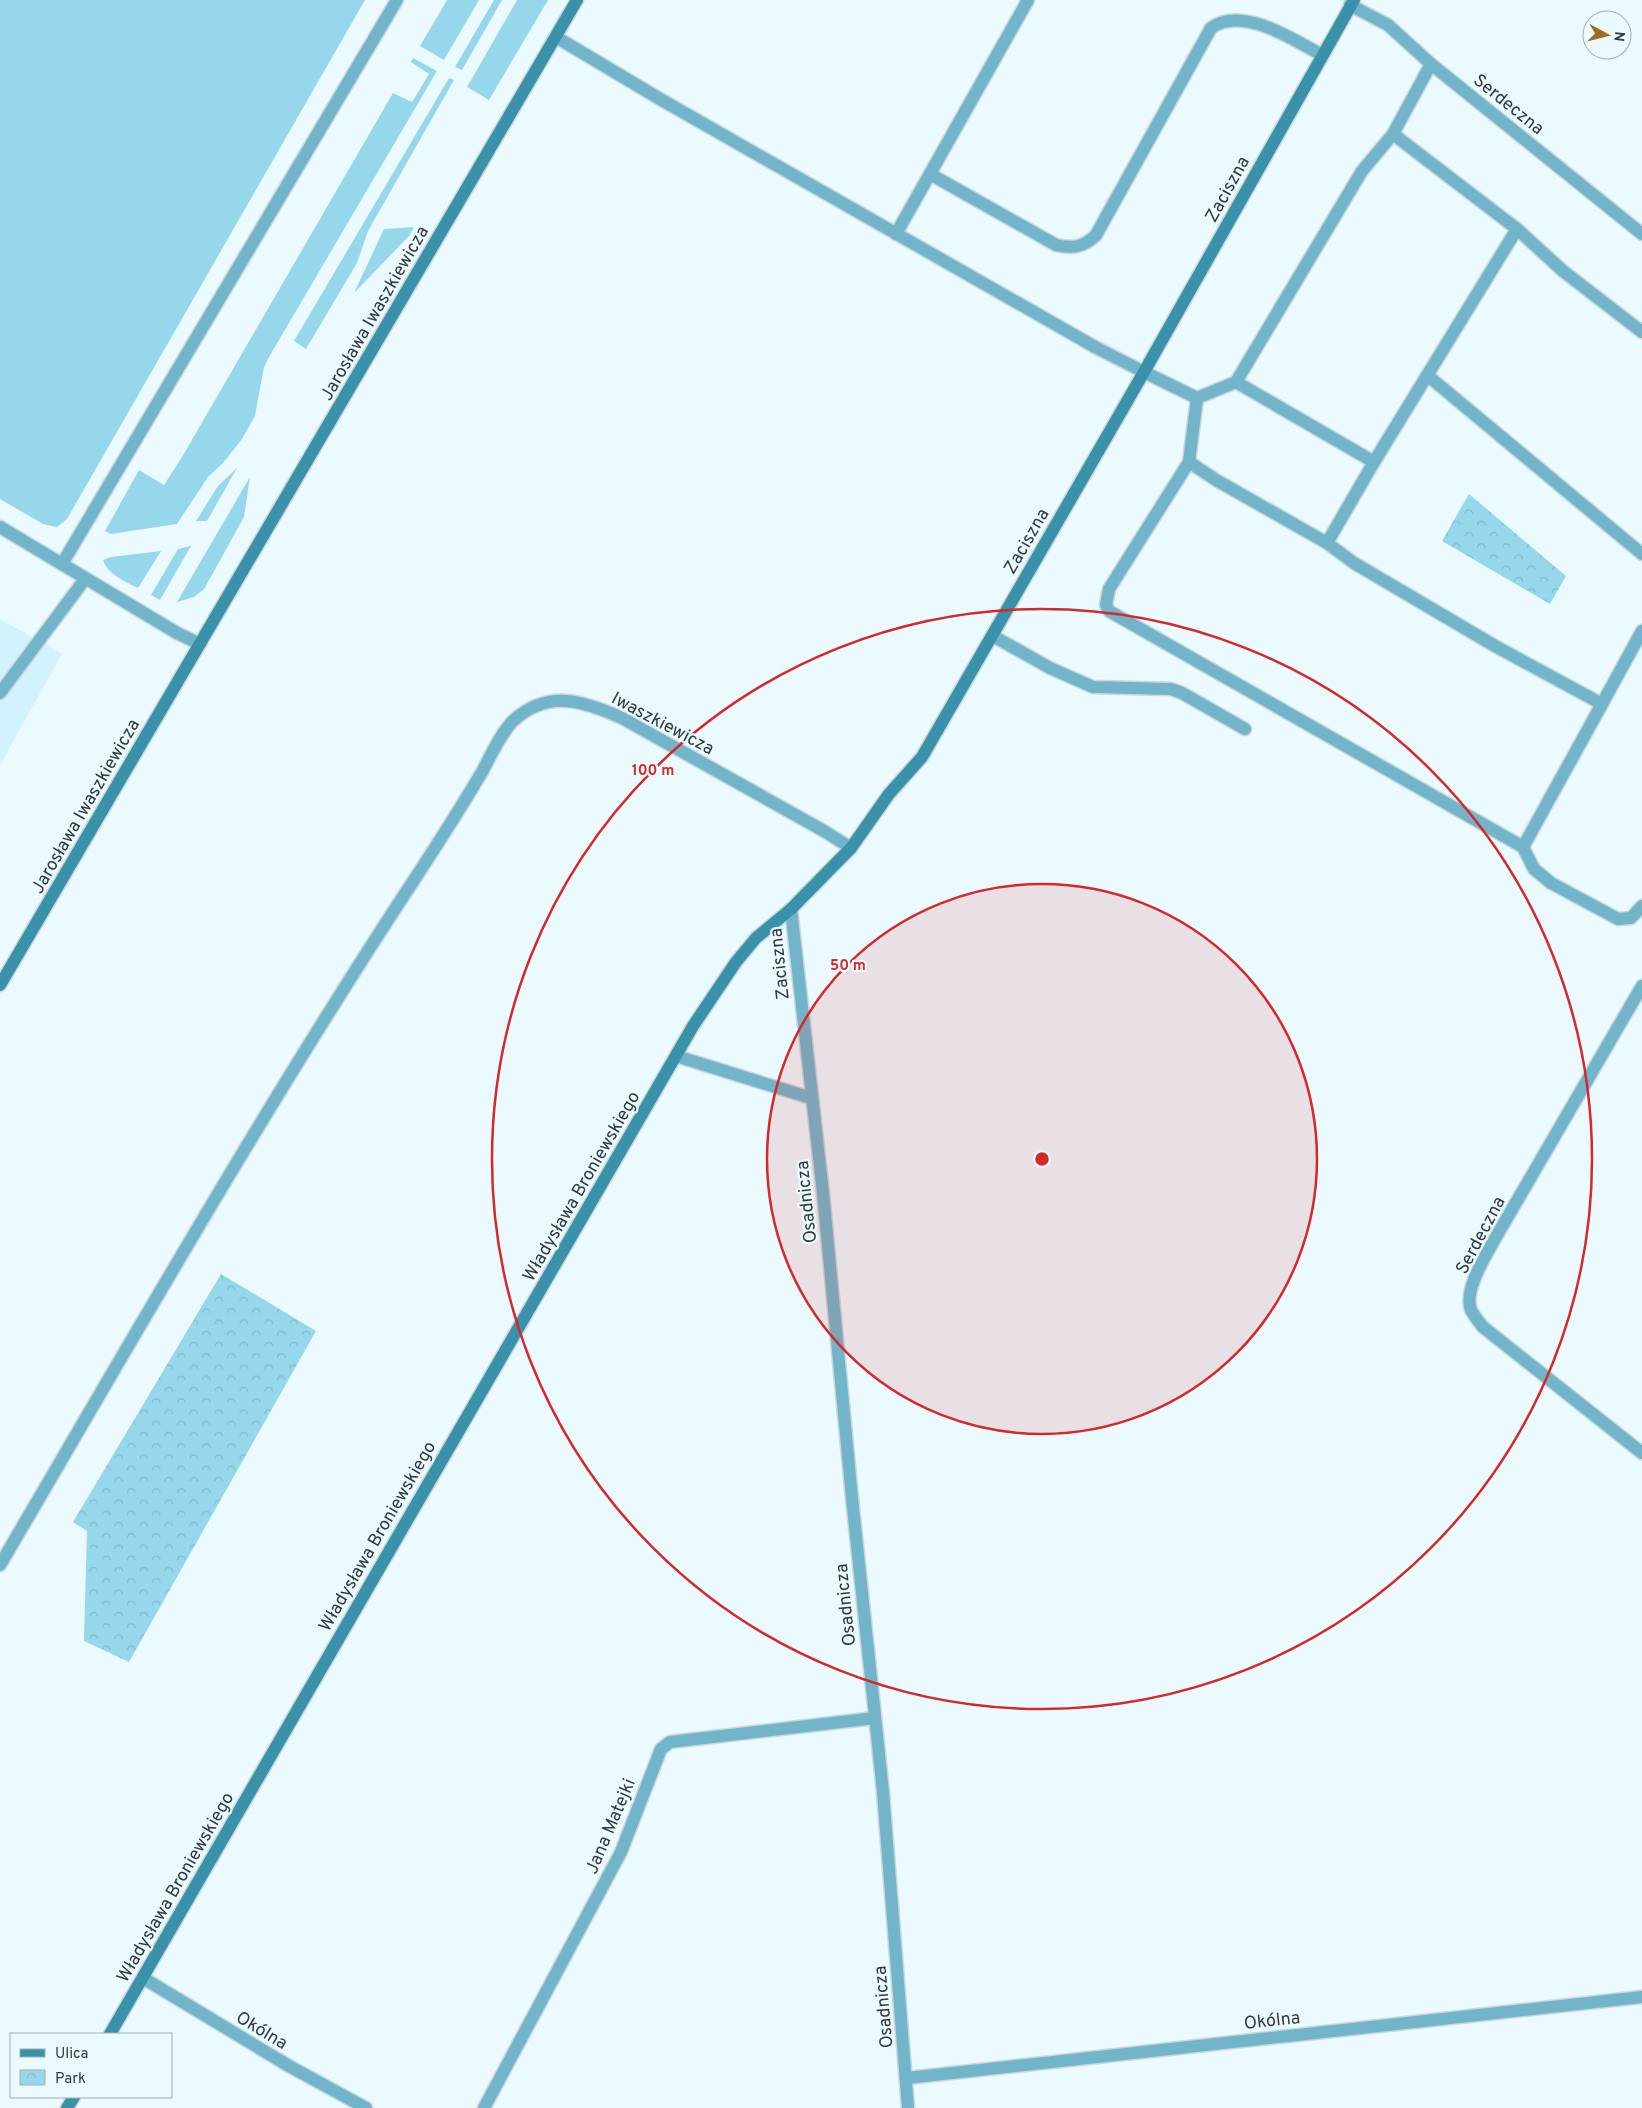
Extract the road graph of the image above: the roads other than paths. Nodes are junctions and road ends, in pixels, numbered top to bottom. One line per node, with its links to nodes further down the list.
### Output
1 (397, 0): 23 (street)
2 (577, 0): 5 (street, Jarosława Iwaszkiewicza)
3 (1028, 0): 9 (street)
4 (1352, 3): 6 (street, Zaciszna); 7 (street, Serdeczna)
5 (556, 37): 11 (street); 27 (street, Jarosława Iwaszkiewicza)
6 (1322, 55): 9 (street); 14 (street, Zaciszna)
7 (1431, 64): 8 (street); 12 (street, Serdeczna)
8 (1393, 134): 10 (street); 16 (street)
9 (930, 174): 11 (street)
10 (1516, 229): 13 (street); 15 (street)
11 (896, 234): 14 (street)
12 (1642, 234)
13 (1642, 332)
14 (1144, 372): 17 (street); 26 (street, Zaciszna)
15 (1427, 375): 19 (street); 22 (street)
16 (1236, 382): 17 (street); 19 (street)
17 (1198, 398): 18 (street)
18 (1189, 462): 21 (street); 31 (street)
19 (1374, 462): 21 (street)
20 (0, 527): 23 (street)
21 (1327, 543): 29 (street)
22 (1642, 554)
23 (62, 564): 24 (street)
24 (85, 579): 27 (street); 28 (street)
25 (1642, 631): 29 (street)
26 (992, 636): 30 (street); 32 (street, Zaciszna)
27 (200, 644): 35 (street, Jarosława Iwaszkiewicza)
28 (0, 693)
29 (1602, 704): 31 (street)
30 (1245, 729)
31 (1523, 847): 33 (street)
32 (850, 848): 34 (street, Zaciszna); 40 (street, Iwaszkiewicza)
33 (1642, 906)
34 (791, 909): 37 (street, Władysława Broniewskiego); 38 (street, Zaciszna)
35 (0, 986)
36 (1642, 986): 39 (street, Serdeczna)
37 (676, 1056): 38 (street); 42 (street, Władysława Broniewskiego)
38 (811, 1098): 41 (street, Osadnicza)
39 (1642, 1453)
40 (0, 1565)
41 (875, 1718): 45 (street, Osadnicza); 47 (street, Jana Matejki)
42 (143, 1978): 44 (street, Władysława Broniewskiego); 46 (street, Okólna)
43 (1642, 1998): 45 (street, Okólna)
44 (111, 2033)
45 (907, 2078): 48 (street, Osadnicza)
46 (366, 2108)
47 (484, 2108)
48 (908, 2108)

